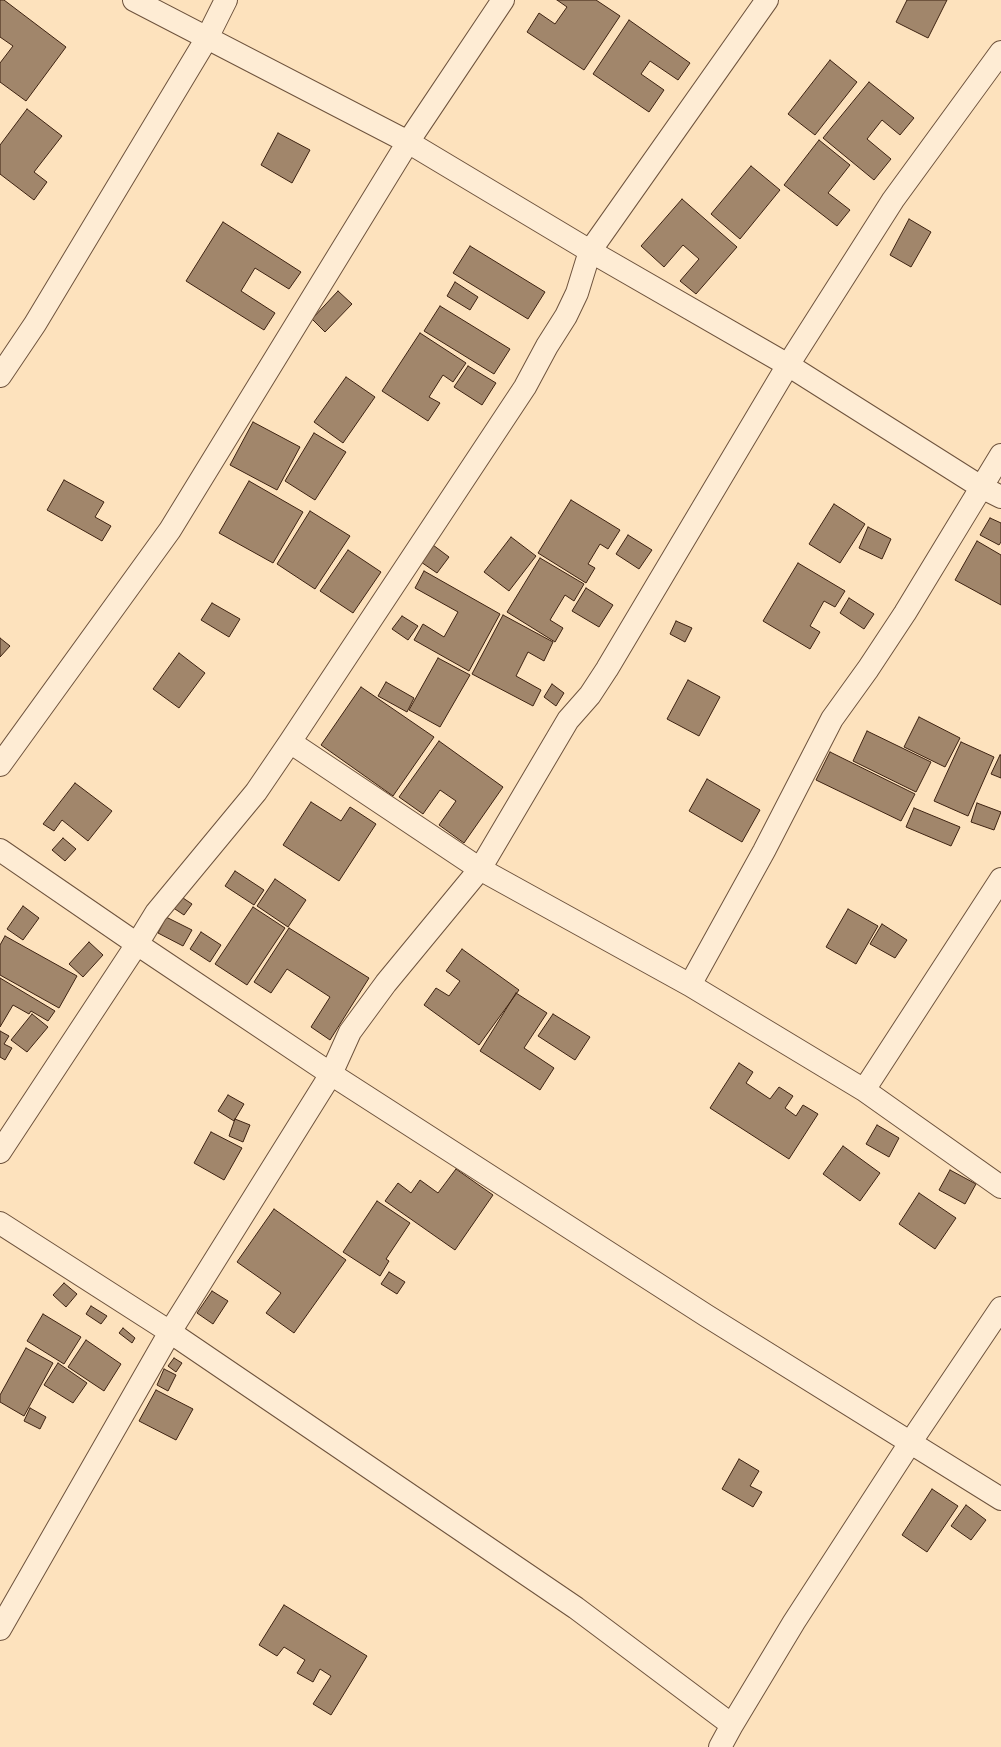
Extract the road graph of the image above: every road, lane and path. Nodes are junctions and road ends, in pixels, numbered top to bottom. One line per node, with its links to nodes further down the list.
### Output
1 (134, 0): 5 (street)
2 (226, 0): 5 (street)
3 (502, 0): 7 (street)
4 (767, 0): 8 (street)
5 (207, 38): 7 (street); 10 (street)
6 (1001, 52): 9 (street)
7 (408, 142): 8 (street); 15 (street)
8 (590, 251): 9 (street); 14 (street)
9 (788, 365): 12 (street); 17 (street)
10 (0, 376)
11 (1001, 455): 12 (street)
12 (981, 487): 13 (street); 20 (street)
13 (1001, 497)
14 (290, 742): 17 (street); 19 (street)
15 (0, 765)
16 (0, 850): 19 (street)
17 (480, 869): 20 (street); 21 (street)
18 (1001, 879): 22 (street)
19 (137, 944): 21 (street); 23 (street)
20 (690, 985): 22 (street)
21 (332, 1074): 27 (street); 28 (street)
22 (864, 1090): 24 (street)
23 (0, 1152)
24 (1001, 1187)
25 (0, 1223): 27 (street)
26 (1001, 1308): 28 (street)
27 (170, 1332): 30 (street); 31 (street)
28 (910, 1443): 29 (street); 31 (street)
29 (1001, 1499)
30 (0, 1629)
31 (732, 1725): 32 (street)
32 (720, 1747)

